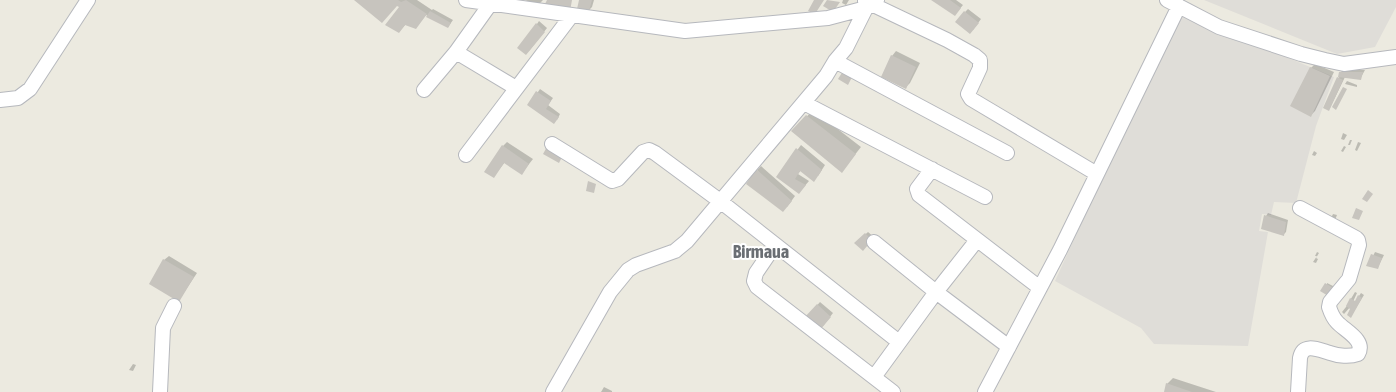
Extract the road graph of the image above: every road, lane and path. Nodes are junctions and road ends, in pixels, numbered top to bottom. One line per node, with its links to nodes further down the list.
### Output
1 (88, 0): 13 (street)
2 (466, 0): 3 (street)
3 (490, 3): 6 (street); 8 (street)
4 (869, 3): 7 (street); 10 (street); 19 (street)
5 (1173, 3): 9 (street); 19 (street)
6 (543, 5): 7 (street)
7 (572, 15): 11 (street)
8 (456, 52): 11 (street); 12 (street)
9 (1396, 57)
10 (835, 61): 14 (street); 16 (street)
11 (516, 88): 17 (street)
12 (424, 90)
13 (0, 100)
14 (804, 103): 18 (street); 21 (street)
15 (552, 144): 21 (street)
16 (1007, 153)
17 (466, 155)
18 (932, 169): 20 (street); 23 (street)
19 (1097, 174): 26 (street)
20 (986, 197)
21 (720, 201): 25 (street); 33 (street)
22 (1300, 208): 36 (street)
23 (977, 240): 26 (street); 27 (street)
24 (874, 242): 27 (street)
25 (775, 245): 29 (street); 31 (street)
26 (1040, 288): 30 (street)
27 (936, 292): 29 (street); 30 (street)
28 (174, 306): 32 (street)
29 (899, 342): 31 (street)
30 (1009, 347): 35 (street)
31 (874, 377): 34 (street)
32 (160, 392)
33 (553, 392)
34 (893, 392)
35 (985, 392)
36 (1298, 392)

